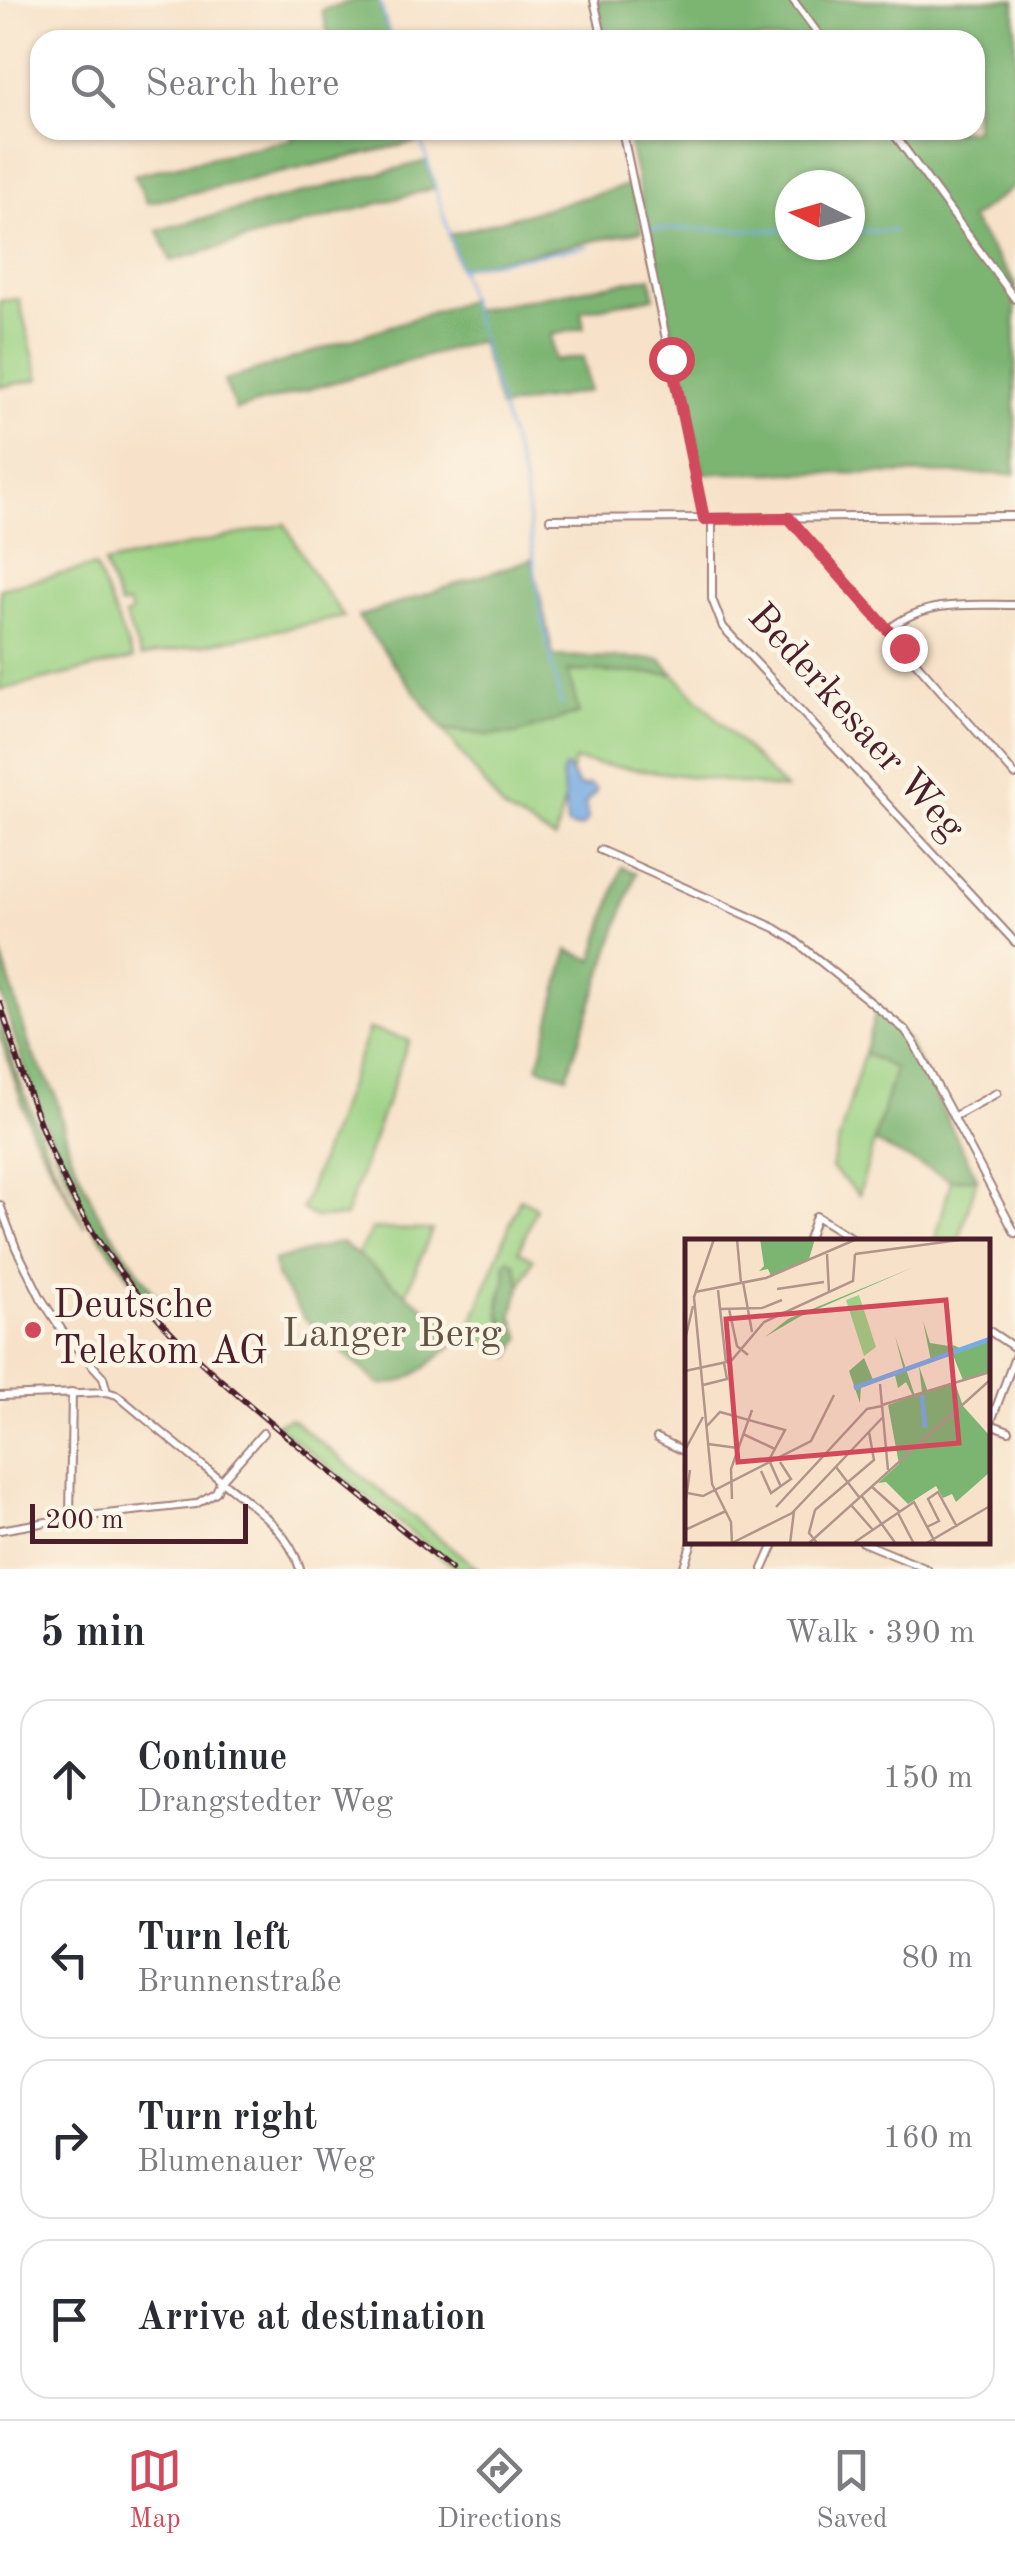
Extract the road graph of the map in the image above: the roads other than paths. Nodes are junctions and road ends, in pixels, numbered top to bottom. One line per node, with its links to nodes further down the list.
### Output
1 (594, 0): 3 (street)
2 (793, 0): 4 (street)
3 (600, 30)
4 (816, 30)
5 (624, 140): 11 (street, Bederkesaer Weg)
6 (898, 140): 7 (street)
7 (1015, 299)
8 (1015, 516): 9 (street)
9 (789, 518): 11 (street); 13 (street)
10 (550, 519): 11 (street)
11 (708, 519): 16 (street, Bederkesaer Weg)
12 (1015, 605): 13 (street)
13 (888, 630): 14 (street)
14 (1015, 775)
15 (600, 850): 18 (street)
16 (1015, 942)
17 (997, 1094): 18 (street)
18 (953, 1117): 21 (street)
19 (0, 1204): 29 (street)
20 (1015, 1210): 21 (street)
21 (1006, 1216): 22 (street)
22 (1015, 1233)
23 (808, 1239): 24 (street)
24 (853, 1239)
25 (990, 1331): 26 (street)
26 (1015, 1348)
27 (1015, 1356): 31 (street)
28 (72, 1392): 29 (street); 30 (street); 36 (street)
29 (106, 1392): 35 (street)
30 (0, 1396)
31 (1009, 1432)
32 (263, 1433): 35 (street)
33 (657, 1438): 34 (street)
34 (685, 1452)
35 (221, 1481): 36 (street); 42 (street)
36 (70, 1518): 37 (street)
37 (0, 1530)
38 (691, 1544): 43 (street)
39 (774, 1544): 44 (street)
40 (866, 1544): 41 (street)
41 (913, 1566): 45 (street)
42 (300, 1569)
43 (683, 1569)
44 (763, 1569)
45 (926, 1569)

